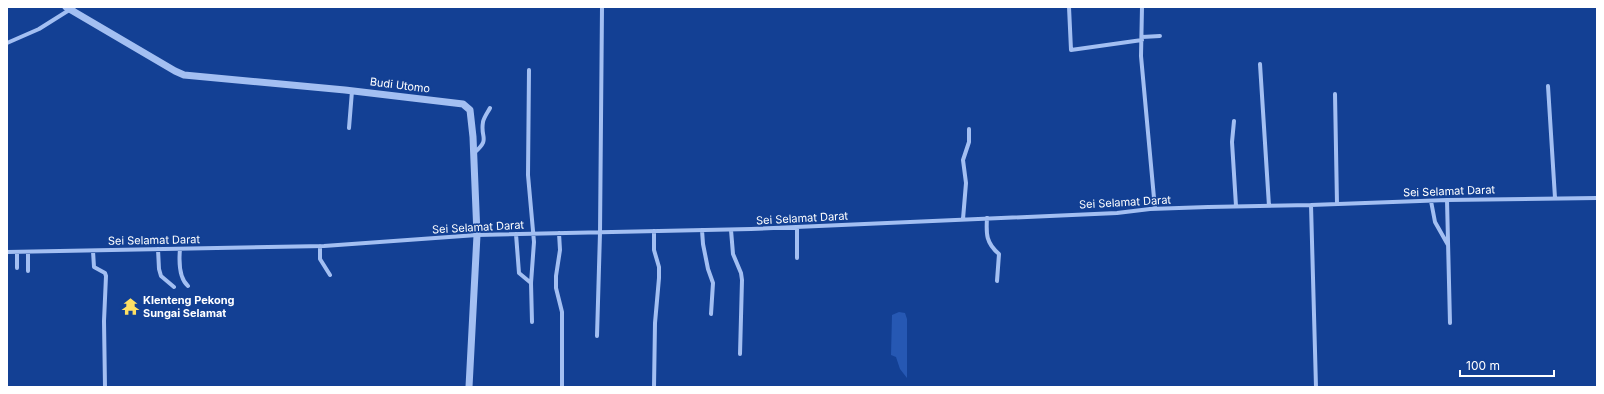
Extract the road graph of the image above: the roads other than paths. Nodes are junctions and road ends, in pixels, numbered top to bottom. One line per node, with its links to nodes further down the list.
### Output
1 (602, 7): 34 (street)
2 (1068, 7): 6 (street)
3 (1142, 7): 6 (street)
4 (70, 8): 7 (street); 11 (street, Budi Utomo)
5 (1160, 36): 6 (street)
6 (1142, 38): 26 (street)
7 (7, 43)
8 (1260, 64): 25 (street)
9 (529, 70): 36 (street)
10 (1548, 86): 18 (street)
11 (352, 91): 15 (street); 17 (street, Budi Utomo)
12 (1335, 94): 22 (street)
13 (490, 108): 17 (street)
14 (1234, 121): 24 (street)
15 (349, 128)
16 (969, 129): 27 (street)
17 (474, 153): 37 (street, Budi Utomo)
18 (1555, 198): 19 (street, Sei Selamat Darat); 20 (street, Sei Selamat Darat)
19 (1597, 198)
20 (1447, 200): 21 (street, Sei Selamat Darat); 39 (street)
21 (1431, 201): 22 (street, Sei Selamat Darat); 39 (street)
22 (1338, 204): 23 (street, Sei Selamat Darat)
23 (1311, 205): 25 (street, Sei Selamat Darat); 63 (street)
24 (1236, 206): 25 (street, Sei Selamat Darat); 26 (street, Sei Selamat Darat)
25 (1269, 206)
26 (1155, 209): 28 (street, Sei Selamat Darat)
27 (963, 219): 28 (street, Sei Selamat Darat); 29 (street, Sei Selamat Darat)
28 (987, 220): 50 (street)
29 (797, 227): 31 (street, Sei Selamat Darat); 46 (street)
30 (702, 230): 31 (street, Sei Selamat Darat); 32 (street, Sei Selamat Darat); 54 (street)
31 (731, 230): 58 (street)
32 (654, 231): 34 (street, Sei Selamat Darat); 62 (street)
33 (560, 233): 34 (street, Sei Selamat Darat); 36 (street, Sei Selamat Darat); 61 (street)
34 (600, 233): 57 (street)
35 (516, 234): 36 (street, Sei Selamat Darat); 37 (street, Sei Selamat Darat); 51 (street)
36 (532, 234): 51 (street)
37 (476, 238): 38 (street, Sei Selamat Darat); 60 (street, Budi Utomo)
38 (320, 248): 41 (street, Sei Selamat Darat); 49 (street)
39 (1449, 248): 56 (street)
40 (158, 249): 41 (street, Sei Selamat Darat); 44 (street, Sei Selamat Darat); 53 (street)
41 (180, 249): 52 (street)
42 (7, 252): 45 (street, Sei Selamat Darat)
43 (28, 252): 44 (street, Sei Selamat Darat); 45 (street, Sei Selamat Darat); 48 (street)
44 (93, 252): 59 (street)
45 (17, 254): 47 (street)
46 (797, 258)
47 (17, 268)
48 (28, 271)
49 (330, 275)
50 (997, 280)
51 (531, 283): 55 (street)
52 (188, 286)
53 (174, 287)
54 (711, 314)
55 (532, 322)
56 (1450, 323)
57 (597, 336)
58 (740, 354)
59 (105, 387)
60 (469, 387)
61 (562, 387)
62 (654, 387)
63 (1316, 387)

